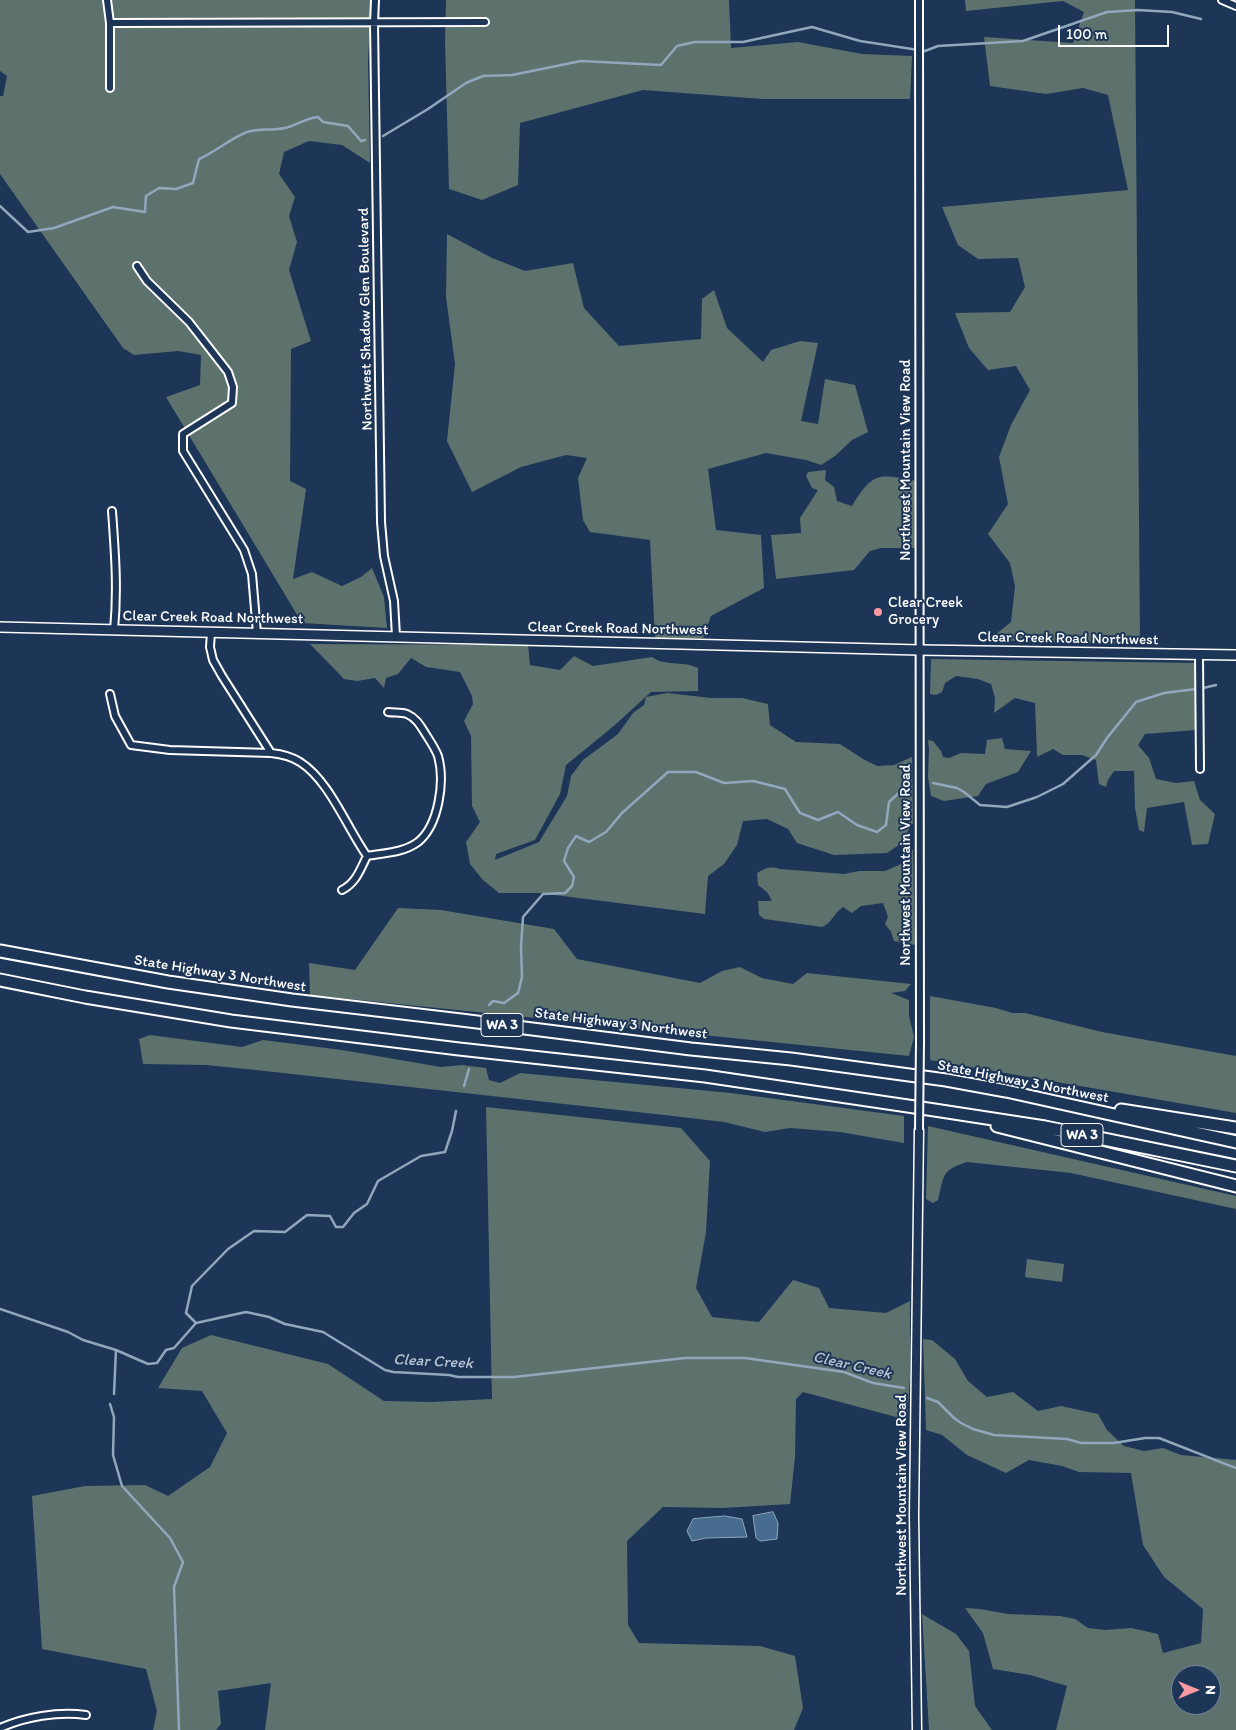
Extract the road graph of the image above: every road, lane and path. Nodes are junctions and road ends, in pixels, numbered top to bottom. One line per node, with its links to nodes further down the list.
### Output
1 (107, 0): 7 (street)
2 (374, 0): 8 (street, Northwest Shadow Glen Boulevard)
3 (919, 0): 17 (street, Northwest Mountain View Road)
4 (1222, 0): 5 (street)
5 (1236, 6)
6 (485, 22): 8 (street)
7 (110, 23): 8 (street); 9 (street)
8 (374, 23): 16 (street, Northwest Shadow Glen Boulevard)
9 (110, 88)
10 (138, 266): 15 (street)
11 (112, 511): 13 (street)
12 (0, 627): 13 (main road, Clear Creek Road Northwest)
13 (114, 630): 14 (main road, Clear Creek Road Northwest)
14 (211, 632): 15 (main road, Clear Creek Road Northwest); 22 (street)
15 (257, 633): 16 (main road, Clear Creek Road Northwest)
16 (396, 636): 17 (main road, Clear Creek Road Northwest)
17 (920, 650): 18 (main road, Clear Creek Road Northwest); 31 (street, Northwest Mountain View Road, bridge)
18 (1199, 654): 19 (main road, Clear Creek Road Northwest); 23 (street)
19 (1236, 655)
20 (110, 694): 22 (street)
21 (388, 712): 24 (street)
22 (271, 753): 24 (street)
23 (1200, 769)
24 (367, 856): 25 (street)
25 (342, 890)
26 (0, 951): 28 (highway, State Highway 3 Northwest / WA 3)
27 (0, 980): 29 (highway, WA 3)
28 (1006, 1091): 30 (highway); 32 (highway, State Highway 3 Northwest / WA 3)
29 (928, 1109): 33 (highway, WA 3); 34 (highway)
30 (1236, 1128)
31 (919, 1130): 37 (street, Northwest Mountain View Road)
32 (1236, 1142)
33 (1236, 1166)
34 (1236, 1186)
35 (86, 1715): 36 (street)
36 (0, 1728)
37 (917, 1730)

